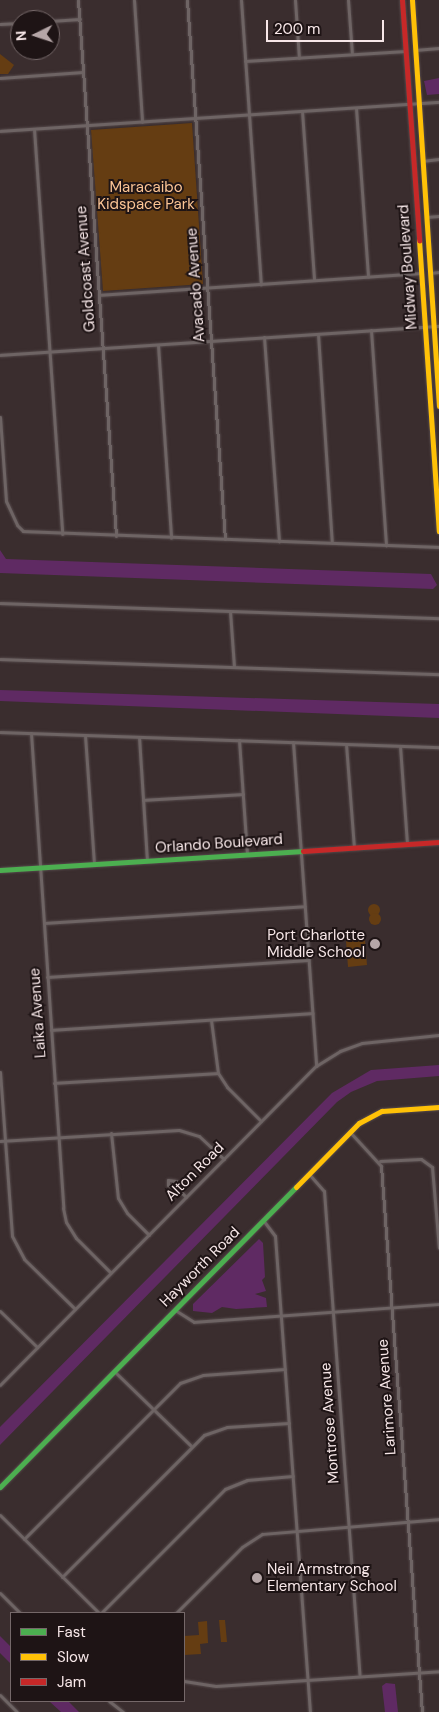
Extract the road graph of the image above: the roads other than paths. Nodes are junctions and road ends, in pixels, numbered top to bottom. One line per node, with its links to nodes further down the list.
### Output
1 (78, 0): 9 (street, Goldcoast Avenue)
2 (134, 0): 26 (street)
3 (187, 0): 25 (street, Avacado Avenue)
4 (241, 0): 16 (street)
5 (295, 0): 15 (street)
6 (348, 0): 14 (street)
7 (402, 0): 13 (street, Midway Boulevard)
8 (412, 0): 12 (street, Midway Boulevard)
9 (80, 19): 10 (street); 17 (street, Goldcoast Avenue)
10 (60, 20)
11 (439, 48): 12 (street)
12 (415, 50): 21 (street, Midway Boulevard)
13 (406, 51): 14 (street); 20 (street, Midway Boulevard)
14 (352, 54): 15 (street)
15 (299, 58): 16 (street)
16 (245, 62): 24 (street)
17 (84, 72): 18 (street); 27 (street, Goldcoast Avenue)
18 (0, 78)
19 (439, 102): 21 (street)
20 (409, 104): 21 (street); 22 (street); 35 (street, Midway Boulevard)
21 (418, 104): 31 (street, Midway Boulevard)
22 (356, 108): 23 (street); 37 (street)
23 (302, 111): 24 (street); 38 (street)
24 (249, 115): 25 (street); 39 (street)
25 (196, 118): 26 (street); 40 (street, Avacado Avenue)
26 (142, 122): 27 (street)
27 (87, 126): 28 (street); 41 (street, Goldcoast Avenue)
28 (34, 129): 29 (street); 50 (street)
29 (0, 132)
30 (439, 159): 31 (street)
31 (422, 160): 33 (street, Midway Boulevard)
32 (439, 216): 33 (street)
33 (426, 217): 36 (street, Midway Boulevard)
34 (439, 272): 36 (street)
35 (420, 273): 37 (street); 43 (street, Midway Boulevard)
36 (430, 273): 42 (street, Midway Boulevard)
37 (368, 277): 38 (street)
38 (314, 280): 39 (street)
39 (261, 284): 40 (street)
40 (207, 288): 41 (street); 47 (street, Avacado Avenue)
41 (99, 295): 49 (street, Goldcoast Avenue)
42 (437, 326): 43 (street); 52 (street, Midway Boulevard)
43 (424, 327): 44 (street); 54 (street, Midway Boulevard)
44 (371, 330): 45 (street); 61 (street)
45 (318, 334): 46 (street); 60 (street)
46 (264, 337): 47 (street); 59 (street)
47 (211, 341): 48 (street); 58 (street, Avacado Avenue)
48 (158, 344): 49 (street); 57 (street)
49 (102, 348): 50 (street); 56 (street, Goldcoast Avenue)
50 (49, 352): 51 (street); 55 (street)
51 (0, 355)
52 (439, 406)
53 (0, 417): 55 (street)
54 (439, 532)
55 (62, 534): 56 (street)
56 (116, 536): 57 (street)
57 (171, 538): 58 (street)
58 (225, 540): 59 (street)
59 (279, 541): 60 (street)
60 (332, 543): 61 (street)
61 (386, 545): 62 (street)
62 (439, 547)
63 (0, 603): 64 (street)
64 (230, 611): 65 (street); 67 (street)
65 (439, 618)
66 (0, 658): 67 (street)
67 (234, 667): 68 (street)
68 (439, 674)
69 (0, 732): 70 (street)
70 (31, 733): 71 (street); 87 (street, Laika Avenue)
71 (85, 735): 72 (street); 86 (street)
72 (139, 736): 73 (street); 79 (street)
73 (239, 740): 74 (street); 78 (street)
74 (293, 742): 75 (street); 83 (street)
75 (346, 744): 76 (street); 82 (street)
76 (400, 746): 77 (street); 81 (street)
77 (439, 747)
78 (242, 794): 79 (street); 84 (street)
79 (143, 800): 85 (street)
80 (439, 842): 81 (street, Orlando Boulevard)
81 (407, 844): 82 (street, Orlando Boulevard)
82 (354, 847): 83 (street, Orlando Boulevard)
83 (300, 851): 84 (street, Orlando Boulevard); 89 (street)
84 (247, 854): 85 (street, Orlando Boulevard)
85 (147, 861): 86 (street, Orlando Boulevard)
86 (94, 864): 87 (street, Orlando Boulevard)
87 (40, 868): 88 (street, Orlando Boulevard); 90 (street, Laika Avenue)
88 (0, 870)
89 (304, 906): 90 (street); 91 (street)
90 (44, 923): 92 (street, Laika Avenue)
91 (308, 960): 92 (street); 93 (street)
92 (47, 977): 95 (street, Laika Avenue)
93 (312, 1013): 94 (street); 97 (street)
94 (211, 1020): 95 (street); 99 (street)
95 (51, 1030): 100 (street, Laika Avenue)
96 (439, 1035): 97 (street, Alton Road)
97 (316, 1066): 102 (street, Alton Road)
98 (0, 1072): 106 (street)
99 (218, 1073): 100 (street); 102 (street)
100 (54, 1084): 105 (street, Laika Avenue)
101 (439, 1107): 103 (street, Hayworth Road)
102 (262, 1121): 107 (street, Alton Road)
103 (350, 1132): 108 (street); 109 (street, Hayworth Road)
104 (111, 1133): 105 (street); 107 (street); 113 (street)
105 (58, 1137): 106 (street); 115 (street, Laika Avenue)
106 (2, 1141): 118 (street)
107 (224, 1159): 111 (street, Alton Road)
108 (380, 1161): 114 (street); 117 (street, Larimore Avenue)
109 (309, 1174): 112 (street, Hayworth Road); 121 (street, Montrose Avenue)
110 (176, 1187): 111 (street)
111 (186, 1197): 113 (street, Alton Road)
112 (263, 1220): 120 (street, Hayworth Road); 122 (street)
113 (149, 1235): 115 (street, Alton Road)
114 (439, 1248)
115 (111, 1273): 118 (street, Alton Road)
116 (439, 1304): 117 (street)
117 (392, 1308): 121 (street); 134 (street, Larimore Avenue)
118 (75, 1309): 123 (street, Alton Road)
119 (0, 1310): 123 (street)
120 (174, 1310): 122 (street); 125 (street, Hayworth Road)
121 (333, 1312): 122 (street); 135 (street, Montrose Avenue)
122 (281, 1316): 124 (street)
123 (37, 1347): 126 (street, Alton Road)
124 (285, 1369): 127 (street); 128 (street)
125 (114, 1371): 127 (street); 131 (street, Hayworth Road)
126 (0, 1385)
127 (152, 1409): 129 (street); 137 (street)
128 (289, 1423): 129 (street); 130 (street)
129 (191, 1446): 138 (street)
130 (293, 1476): 136 (street); 142 (street)
131 (0, 1487)
132 (0, 1515): 137 (street)
133 (439, 1519): 134 (street)
134 (407, 1521): 135 (street); 145 (street, Larimore Avenue)
135 (349, 1526): 136 (street); 146 (street, Montrose Avenue)
136 (296, 1529): 143 (street); 147 (street)
137 (24, 1539): 138 (street)
138 (62, 1577): 141 (street)
139 (0, 1593): 140 (street)
140 (19, 1612)
141 (99, 1612)
142 (101, 1612)
143 (177, 1612)
144 (439, 1671): 145 (street)
145 (419, 1672): 146 (street); 154 (street, Larimore Avenue)
146 (360, 1676): 147 (street)
147 (308, 1680): 148 (street); 153 (street)
148 (185, 1682)
149 (0, 1695): 151 (street)
150 (110, 1702): 152 (street)
151 (17, 1712)
152 (123, 1712)
153 (310, 1712)
154 (422, 1712)

